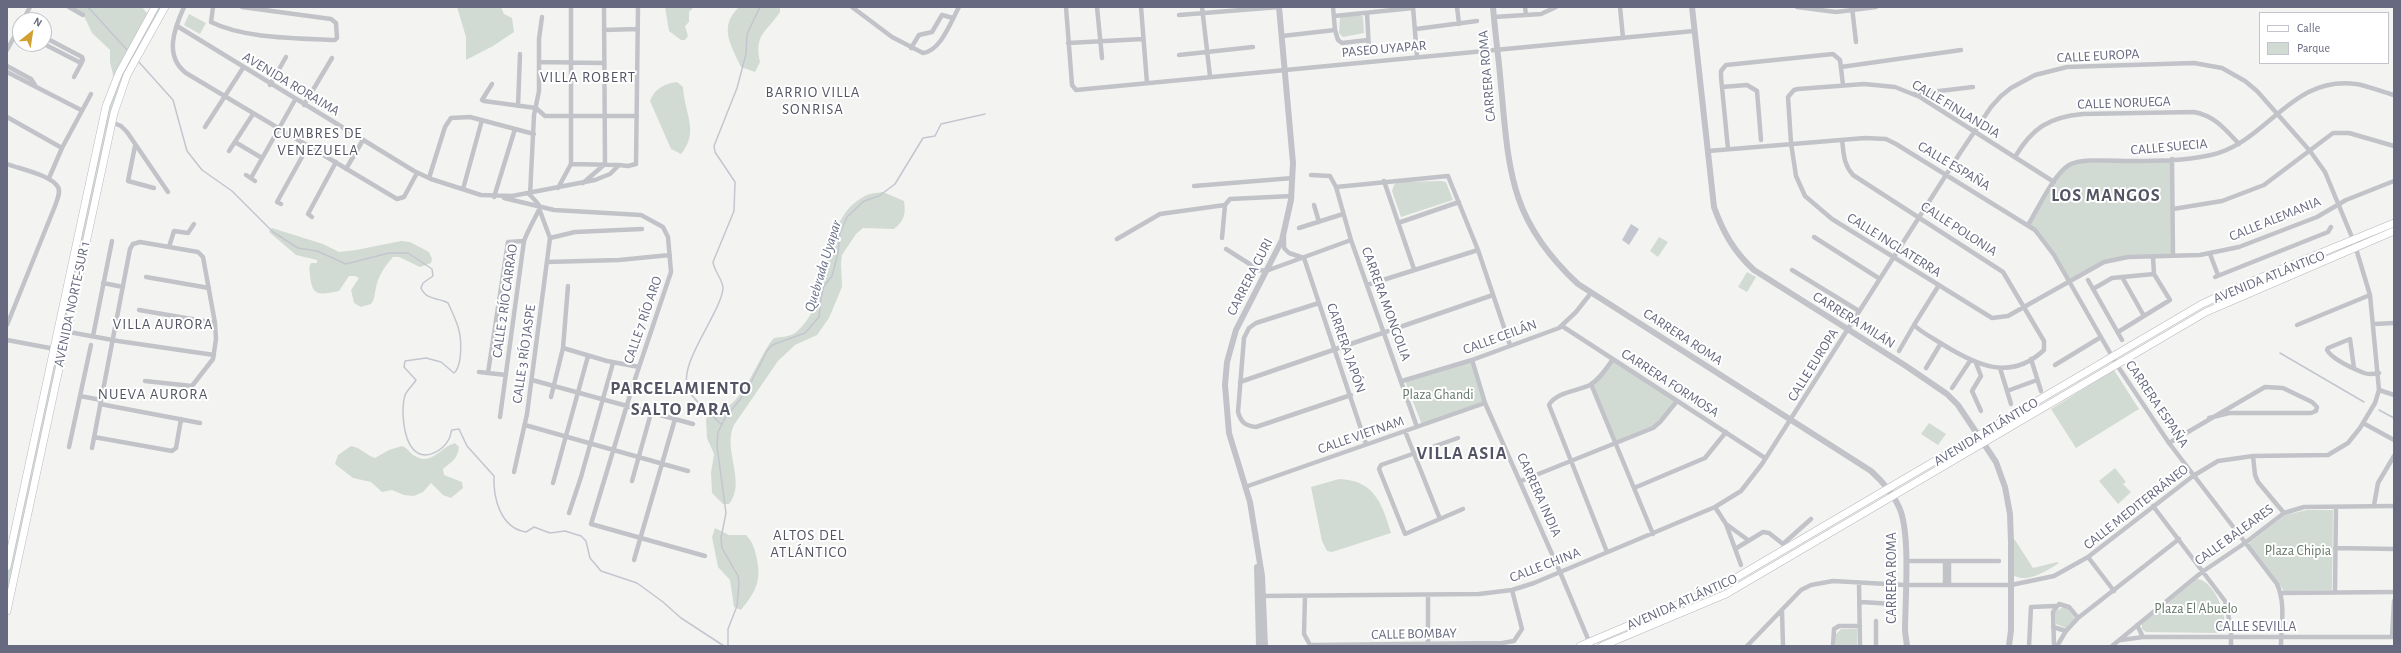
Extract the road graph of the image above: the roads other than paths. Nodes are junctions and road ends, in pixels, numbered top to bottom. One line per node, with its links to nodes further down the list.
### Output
1 (69, 7): 31 (street)
2 (155, 7): 223 (main road, AVENIDA NORTE-SUR 1)
3 (165, 7): 104 (main road, AVENIDA NORTE-SUR 1)
4 (184, 7): 40 (street)
5 (213, 7): 28 (street)
6 (242, 7): 28 (street)
7 (571, 7): 71 (street)
8 (604, 7): 43 (street)
9 (638, 7): 41 (street)
10 (852, 7): 56 (street)
11 (959, 7): 37 (street)
12 (1066, 7): 54 (street)
13 (1097, 7): 52 (street)
14 (1141, 7): 48 (street)
15 (1279, 7): 26 (street); 46 (street, CARRERA GURI)
16 (1333, 7): 34 (street)
17 (1413, 7): 30 (street); 42 (street)
18 (1457, 7): 39 (street)
19 (1493, 7): 36 (street, CARRERA ROMA)
20 (1525, 7): 33 (street)
21 (1556, 7): 33 (street)
22 (1620, 7): 47 (street)
23 (1692, 7): 45 (street, CARRERA MILÁN)
24 (1797, 7): 27 (street)
25 (1876, 7): 27 (street)
26 (1245, 8): 29 (street)
27 (1852, 8): 53 (street)
28 (277, 9)
29 (1202, 10): 32 (street); 62 (street)
30 (1367, 13): 34 (street); 49 (street)
31 (83, 15)
32 (1179, 15)
33 (1526, 15): 36 (street)
34 (1334, 16): 44 (street)
35 (542, 17): 70 (street)
36 (1494, 17): 60 (street, CARRERA ROMA)
37 (953, 18): 56 (street); 56 (street)
38 (1476, 21): 39 (street)
39 (1459, 24): 42 (street)
40 (177, 26): 75 (street, AVENIDA RORAIMA); 91 (street)
41 (638, 29): 43 (street); 100 (street)
42 (1416, 29): 66 (street)
43 (604, 30): 72 (street)
44 (1335, 30): 46 (street); 49 (street)
45 (1694, 31): 47 (street, PASEO UYAPAR); 122 (street, CARRERA MILÁN)
46 (1282, 36): 76 (street, CARRERA GURI)
47 (1623, 38): 60 (street, PASEO UYAPAR)
48 (1143, 39): 52 (street); 80 (street)
49 (1368, 40): 59 (street)
50 (12, 41): 58 (street)
51 (52, 41): 69 (street)
52 (1100, 42): 54 (street); 68 (street)
53 (1856, 42)
54 (1068, 43): 80 (street, PASEO UYAPAR)
55 (52, 48): 69 (street)
56 (911, 48)
57 (1253, 48): 62 (street)
58 (7, 50)
59 (1369, 50)
60 (1497, 50): 66 (street, PASEO UYAPAR); 208 (street, CARRERA ROMA)
61 (1961, 50): 74 (street)
62 (1208, 52): 64 (street); 79 (street)
63 (520, 54): 94 (street)
64 (1180, 55)
65 (286, 57): 83 (street)
66 (1417, 57): 76 (street, PASEO UYAPAR)
67 (332, 58): 93 (street)
68 (1102, 58)
69 (82, 62): 78 (street)
70 (539, 62): 71 (street); 95 (street)
71 (571, 62): 72 (street); 102 (street)
72 (604, 62): 99 (street)
73 (7, 66): 82 (street)
74 (1840, 67): 84 (street); 85 (street)
75 (243, 68): 83 (street, AVENIDA RORAIMA); 91 (street)
76 (1285, 70): 79 (street, PASEO UYAPAR); 139 (street, CARRERA GURI)
77 (7, 72): 82 (street)
78 (74, 76)
79 (1210, 76): 80 (street, PASEO UYAPAR)
80 (1147, 83)
81 (492, 84): 94 (street)
82 (36, 85): 96 (street)
83 (270, 85): 92 (street, AVENIDA RORAIMA)
84 (1843, 85): 87 (street, CALLE FINLANDIA); 89 (street, CALLE FINLANDIA)
85 (1722, 87): 111 (street); 120 (street)
86 (1973, 87): 89 (street)
87 (1790, 93): 114 (street, CALLE INGLATERRA)
88 (91, 94): 96 (street)
89 (1914, 94): 108 (street, CALLE FINLANDIA)
90 (2394, 95): 98 (street, CALLE SUECIA)
91 (225, 97): 97 (street); 105 (street)
92 (295, 100): 93 (street, AVENIDA RORAIMA); 106 (street)
93 (304, 105): 110 (street, AVENIDA RORAIMA)
94 (518, 106): 95 (street)
95 (536, 108): 102 (street); 109 (street)
96 (81, 110): 119 (street)
97 (253, 114): 106 (street); 113 (street)
98 (2277, 114): 108 (street, CALLE EUROPA); 115 (street, CALLE SUECIA); 123 (street, CALLE EUROPA)
99 (604, 116): 100 (street); 102 (street); 130 (street)
100 (637, 116): 131 (street)
101 (7, 117): 119 (street)
102 (571, 117): 129 (street)
103 (482, 120): 107 (street); 138 (street); 148 (street)
104 (111, 122): 116 (street); 225 (main road, AVENIDA NORTE-SUR 1)
105 (205, 127)
106 (278, 128): 117 (street); 125 (street)
107 (515, 129): 109 (street); 152 (street)
108 (1974, 132): 124 (street, CALLE FINLANDIA); 134 (street, CALLE EUROPA)
109 (534, 134): 150 (street)
110 (363, 140): 132 (street); 133 (street, AVENIDA RORAIMA)
111 (1761, 140)
112 (1842, 140): 114 (street, CALLE ESPAÑA); 134 (street, CALLE ESPAÑA); 163 (street, CALLE POLONIA)
113 (235, 142): 121 (street); 125 (street)
114 (1791, 143): 120 (street, CALLE ESPAÑA); 188 (street, CALLE INGLATERRA)
115 (2239, 144): 124 (street, CALLE NORUEGA); 126 (street, CALLE SUECIA)
116 (135, 146): 146 (street); 149 (street)
117 (308, 146): 127 (street); 155 (street)
118 (2394, 146): 123 (street)
119 (62, 148): 136 (street)
120 (1728, 149): 122 (street, CALLE ESPAÑA)
121 (229, 151)
122 (1708, 151): 224 (street, CARRERA MILÁN)
123 (2310, 151): 158 (street, CALLE EUROPA); 160 (street)
124 (2015, 157): 142 (street, CALLE FINLANDIA)
125 (262, 158): 137 (street)
126 (2172, 159): 142 (street, CALLE SUECIA); 160 (street)
127 (336, 162): 132 (street); 162 (street)
128 (7, 164): 136 (street)
129 (571, 164): 130 (street); 147 (street)
130 (605, 164): 131 (street); 143 (street)
131 (619, 166): 143 (street, AVENIDA RORAIMA)
132 (346, 169): 133 (street)
133 (418, 173): 138 (street, AVENIDA RORAIMA)
134 (1947, 174): 163 (street, CALLE EUROPA); 168 (street, CALLE ESPAÑA)
135 (1311, 175): 145 (street)
136 (49, 178): 219 (street)
137 (251, 178)
138 (429, 178): 148 (street, AVENIDA RORAIMA)
139 (1293, 178): 144 (street); 151 (street, CARRERA GURI)
140 (1384, 181): 145 (street); 154 (street); 165 (street)
141 (2394, 181): 158 (street, CALLE ALEMANIA)
142 (2054, 182): 168 (street, CALLE SUECIA)
143 (581, 184): 147 (street, AVENIDA RORAIMA)
144 (1194, 186)
145 (1336, 187): 161 (street, CARRERA MONGOLIA)
146 (154, 188)
147 (558, 188): 150 (street, AVENIDA RORAIMA)
148 (463, 189): 152 (street, AVENIDA RORAIMA)
149 (168, 192)
150 (530, 195): 153 (street, AVENIDA RORAIMA); 159 (street)
151 (1292, 196): 156 (street); 173 (street, CARRERA GURI)
152 (494, 197): 153 (street, AVENIDA RORAIMA)
153 (502, 197): 159 (street)
154 (1459, 202): 165 (street); 184 (street)
155 (281, 204)
156 (1226, 205): 176 (street); 177 (street)
157 (1314, 205): 164 (street)
158 (2338, 205): 181 (street, CALLE EUROPA); 185 (street, CALLE ALEMANIA)
159 (540, 209): 175 (street); 180 (street, CALLE 2 RÍO CARRAO); 186 (street, CALLE 7 RÍO ARO)
160 (2173, 209): 187 (street)
161 (1343, 214): 164 (street); 178 (street, CARRERA MONGOLIA)
162 (312, 217)
163 (1919, 217): 188 (street, CALLE EUROPA); 212 (street, CALLE POLONIA)
164 (1319, 222): 170 (street)
165 (1398, 223): 192 (street)
166 (2394, 223): 181 (main road, AVENIDA ATLÁNTICO)
167 (194, 224): 182 (street)
168 (2028, 225): 200 (street, CALLE ESPAÑA)
169 (2331, 227): 185 (street)
170 (1299, 228)
171 (642, 229): 175 (street)
172 (2394, 231): 181 (main road, AVENIDA ATLÁNTICO)
173 (1284, 235): 190 (street); 194 (street, CARRERA GURI)
174 (1814, 237): 198 (street)
175 (550, 238): 191 (street, CALLE 3 RÍO JASPE)
176 (1222, 238)
177 (1117, 239)
178 (1351, 240): 190 (street); 202 (street, CARRERA MONGOLIA)
179 (112, 241): 201 (street)
180 (524, 241): 256 (street); 258 (street, CALLE 2 RÍO CARRAO)
181 (2355, 245): 210 (street, CALLE MEDITERRÁNEO); 242 (main road, AVENIDA ATLÁNTICO); 250 (main road, AVENIDA ATLÁNTICO)
182 (169, 247): 205 (street); 206 (street)
183 (1226, 250): 194 (street)
184 (1478, 250): 192 (street); 209 (street)
185 (2210, 254): 187 (street, CALLE ALEMANIA)
186 (670, 255): 191 (street); 251 (street, CALLE 7 RÍO ARO)
187 (2173, 255): 189 (street, CALLE ALEMANIA)
188 (1894, 257): 198 (street, CALLE EUROPA); 203 (street, CALLE INGLATERRA)
189 (2153, 257): 195 (street); 200 (street, CALLE ALEMANIA)
190 (1304, 258): 194 (street); 211 (street, CARRERA JAPÓN)
191 (547, 262): 259 (street, CALLE 3 RÍO JASPE)
192 (1414, 269): 202 (street)
193 (1792, 270): 214 (street)
194 (1266, 272): 321 (street, CARRERA GURI)
195 (2154, 274): 197 (street); 215 (street)
196 (146, 277): 206 (street)
197 (2122, 277): 207 (street); 215 (street)
198 (1880, 279): 214 (street, CALLE EUROPA)
199 (2088, 280): 207 (street)
200 (2069, 282): 212 (street, CALLE INGLATERRA); 229 (street, CALLE ESPAÑA)
201 (103, 283): 205 (street); 228 (street)
202 (1367, 285): 226 (street, CARRERA MONGOLIA)
203 (1939, 285): 212 (street, CALLE INGLATERRA); 220 (street)
204 (568, 286): 236 (street)
205 (122, 287): 231 (street)
206 (209, 288): 216 (street)
207 (2093, 289): 227 (street)
208 (1591, 293): 222 (street, CALLE CEILÁN); 287 (street, CARRERA ROMA)
209 (1493, 295): 226 (street); 235 (street)
210 (2370, 295): 218 (street, CALLE MEDITERRÁNEO); 221 (street)
211 (1319, 303): 238 (street, CARRERA JAPÓN); 263 (street)
212 (2024, 307): 244 (street, CALLE POLONIA)
213 (139, 310): 216 (street)
214 (1860, 311): 224 (street, CALLE EUROPA)
215 (2144, 316): 227 (street)
216 (215, 323): 240 (street)
217 (2394, 323): 218 (street)
218 (2374, 324): 257 (street, CALLE MEDITERRÁNEO)
219 (7, 325)
220 (1914, 325): 233 (street); 239 (street)
221 (2297, 325)
222 (1562, 326): 235 (street, CALLE CEILÁN); 243 (street, CARRERA FORMOSA)
223 (58, 330): 225 (street); 237 (main road, AVENIDA NORTE-SUR 1)
224 (1848, 330): 287 (street, CALLE EUROPA); 296 (street, CARRERA MILÁN)
225 (66, 331): 228 (street); 370 (main road, AVENIDA NORTE-SUR 1)
226 (1383, 332): 238 (street); 262 (street, CARRERA MONGOLIA)
227 (2118, 332): 232 (street)
228 (92, 336): 231 (street)
229 (2101, 337): 242 (street, CALLE ESPAÑA); 249 (street)
230 (7, 340): 237 (street)
231 (112, 340): 240 (street); 277 (street)
232 (2122, 340)
233 (1941, 344): 246 (street); 252 (street)
234 (91, 345): 273 (street)
235 (1510, 346): 245 (street, CALLE CEILÁN)
236 (563, 348): 241 (street); 265 (street)
237 (55, 349): 351 (main road, AVENIDA NORTE-SUR 1)
238 (1335, 349): 263 (street); 271 (street, CARRERA JAPÓN)
239 (1899, 352)
240 (214, 355): 261 (street)
241 (588, 356): 247 (street); 270 (street)
242 (2113, 358): 250 (street, CARRERA ESPAÑA); 296 (main road, AVENIDA ATLÁNTICO)
243 (1613, 359): 264 (street); 276 (street, CARRERA FORMOSA)
244 (2031, 359): 253 (street); 260 (street)
245 (1472, 360): 262 (street, CALLE CEILÁN); 278 (street, CARRERA INDIA)
246 (1970, 361): 248 (street); 266 (street)
247 (613, 362): 251 (street); 275 (street)
248 (1976, 363): 253 (street); 281 (street)
249 (2055, 365)
250 (2117, 365): 302 (street, CARRERA ESPAÑA); 304 (main road, AVENIDA ATLÁNTICO)
251 (639, 367): 280 (street, CALLE 7 RÍO ARO)
252 (1926, 368)
253 (2000, 368): 268 (street)
254 (2354, 368): 254 (street); 257 (street)
255 (479, 372): 256 (street)
256 (488, 373): 258 (street)
257 (2379, 373): 267 (street, CALLE MEDITERRÁNEO)
258 (506, 375): 283 (street, CALLE 2 RÍO CARRAO)
259 (532, 380): 265 (street); 291 (street, CALLE 3 RÍO JASPE)
260 (2037, 380): 268 (street); 269 (street)
261 (145, 381)
262 (1402, 381): 292 (street, CARRERA MONGOLIA)
263 (1240, 382): 271 (street)
264 (1591, 384): 301 (street); 313 (street)
265 (554, 385): 270 (street); 274 (street)
266 (1952, 388)
267 (2380, 390): 272 (street); 289 (street, CALLE MEDITERRÁNEO)
268 (2007, 391): 279 (street)
269 (2040, 391)
270 (578, 392): 275 (street); 295 (street)
271 (1350, 395): 303 (street, CARRERA JAPÓN)
272 (2394, 395)
273 (80, 396): 277 (street); 305 (street)
274 (551, 396)
275 (602, 399): 280 (street); 300 (street)
276 (1677, 401): 294 (street, CARRERA FORMOSA); 301 (street)
277 (100, 402): 286 (street); 297 (street)
278 (1485, 403): 292 (street, CALLE VIETNAM); 319 (street, CARRERA INDIA)
279 (2012, 404)
280 (627, 406): 282 (street); 307 (street, CALLE 7 RÍO ARO)
281 (1981, 411)
282 (651, 412): 285 (street); 311 (street)
283 (500, 417)
284 (2209, 418): 284 (street); 302 (street)
285 (676, 419): 290 (street); 314 (street)
286 (181, 420): 288 (street); 297 (street)
287 (1791, 421): 312 (street, CALLE CHINA); 323 (street, CARRERA ROMA)
288 (200, 423)
289 (2363, 423): 299 (street); 309 (street, CALLE MEDITERRÁNEO)
290 (693, 424)
291 (525, 425): 295 (street); 316 (street, CALLE 3 RÍO JASPE)
292 (1417, 427): 293 (street, CALLE VIETNAM)
293 (1405, 432): 303 (street, CALLE VIETNAM); 308 (street)
294 (1726, 432): 312 (street, CARRERA FORMOSA); 322 (street)
295 (566, 436): 300 (street); 320 (street)
296 (1980, 436): 304 (street, CARRERA MILÁN); 323 (main road, AVENIDA ATLÁNTICO)
297 (94, 437): 306 (street)
298 (1458, 438): 308 (street)
299 (2394, 440)
300 (590, 443): 307 (street); 330 (street)
301 (1616, 443): 313 (street); 322 (street)
302 (2168, 443): 317 (street, CARRERA ESPAÑA)
303 (1366, 444): 321 (street, CALLE VIETNAM)
304 (1984, 444): 323 (main road, AVENIDA ATLÁNTICO); 357 (street, CARRERA MILÁN)
305 (69, 447)
306 (92, 448)
307 (615, 450): 311 (street); 336 (street, CALLE 7 RÍO ARO)
308 (1414, 454): 333 (street); 333 (street)
309 (2254, 456): 317 (street, CALLE MEDITERRÁNEO); 331 (street)
310 (2394, 456): 324 (street)
311 (639, 457): 314 (street); 318 (street)
312 (1765, 458): 328 (street, CALLE CHINA)
313 (1570, 462): 319 (street); 343 (street)
314 (663, 463): 315 (street); 336 (street)
315 (688, 471)
316 (514, 472)
317 (2193, 476): 325 (street, CALLE MEDITERRÁNEO); 339 (street, CARRERA ESPAÑA)
318 (632, 481)
319 (1521, 481): 352 (street, CARRERA INDIA)
320 (553, 483)
321 (1245, 487): 365 (street, CARRERA GURI)
322 (1634, 488): 335 (street)
323 (1890, 493): 355 (street, CARRERA ROMA); 384 (main road, AVENIDA ATLÁNTICO); 388 (main road, AVENIDA ATLÁNTICO)
324 (2374, 505): 326 (street, CALLE BALEARES); 327 (street, CALLE BALEARES)
325 (2153, 506): 337 (street); 345 (street, CALLE MEDITERRÁNEO)
326 (2394, 506)
327 (2336, 507): 331 (street, CALLE BALEARES); 340 (street)
328 (1715, 508): 334 (street); 335 (street, CALLE CHINA)
329 (1463, 509): 333 (street)
330 (568, 513)
331 (2284, 513): 339 (street, CALLE BALEARES)
332 (1811, 519): 338 (street)
333 (1440, 520)
334 (1726, 524): 338 (street); 341 (street)
335 (1653, 534): 343 (street, CALLE CHINA)
336 (641, 538): 344 (street); 346 (street)
337 (2179, 539): 353 (street); 359 (street)
338 (1748, 540): 341 (street)
339 (2245, 544): 353 (street, CALLE BALEARES); 362 (street, CARRERA ESPAÑA)
340 (2335, 548): 342 (street); 360 (street)
341 (1735, 549): 350 (street)
342 (2394, 549)
343 (1607, 552): 352 (street, CALLE CHINA)
344 (705, 556)
345 (2088, 557): 357 (street, CALLE MEDITERRÁNEO); 359 (street)
346 (634, 560)
347 (1909, 561): 348 (street)
348 (1947, 561): 349 (street); 356 (street)
349 (1999, 561)
350 (1741, 565)
351 (7, 567)
352 (1560, 572): 358 (street, CALLE CHINA); 384 (street, CARRERA INDIA)
353 (2202, 572): 374 (street, CALLE BALEARES); 380 (street)
354 (1859, 584): 355 (street, CALLE MEDITERRÁNEO); 367 (street); 371 (street, CALLE MEDITERRÁNEO)
355 (1905, 585): 356 (street, CALLE MEDITERRÁNEO); 394 (street, CARRERA ROMA)
356 (1947, 585): 357 (street, CALLE MEDITERRÁNEO)
357 (2011, 585): 395 (street, CARRERA MILÁN)
358 (1512, 590): 363 (street, CALLE CHINA); 383 (street, CALLE BOMBAY)
359 (2114, 591): 372 (street)
360 (2335, 592): 361 (street); 362 (street)
361 (2394, 592)
362 (2281, 593): 381 (street, CARRERA ESPAÑA)
363 (1428, 595): 364 (street, CALLE CHINA); 383 (street)
364 (1304, 596): 365 (street, CALLE CHINA); 383 (street, CALLE BOMBAY)
365 (1259, 597): 385 (street, CARRERA GURI); 386 (street, CARRERA GURI)
366 (2394, 601): 379 (street)
367 (1861, 602): 368 (street); 375 (street)
368 (1893, 604)
369 (2055, 606): 372 (street); 376 (street); 396 (street)
370 (7, 611)
371 (1782, 611): 389 (street, CALLE MEDITERRÁNEO); 390 (street)
372 (2078, 618): 377 (street)
373 (1876, 621): 393 (street)
374 (2137, 625): 378 (street); 382 (street, CALLE BALEARES)
375 (1860, 626): 391 (street); 392 (street)
376 (2053, 627): 377 (street); 397 (street)
377 (2066, 631): 398 (street)
378 (2143, 637): 380 (street, CALLE SEVILLA); 382 (street, CALLE SEVILLA)
379 (2393, 637): 381 (street, CALLE SEVILLA)
380 (2231, 638): 381 (street, CALLE SEVILLA); 400 (street)
381 (2281, 638): 401 (street, CARRERA ESPAÑA)
382 (2119, 640): 399 (street, CALLE BALEARES)
383 (1428, 644)
384 (1590, 644): 387 (main road, AVENIDA ATLÁNTICO)
385 (1259, 646)
386 (1265, 646)
387 (1580, 646)
388 (1602, 646)
389 (1747, 646)
390 (1783, 646)
391 (1833, 646)
392 (1860, 646)
393 (1876, 646)
394 (1907, 646)
395 (2009, 646)
396 (2029, 646)
397 (2054, 646)
398 (2057, 646)
399 (2112, 646)
400 (2231, 646)
401 (2281, 646)

